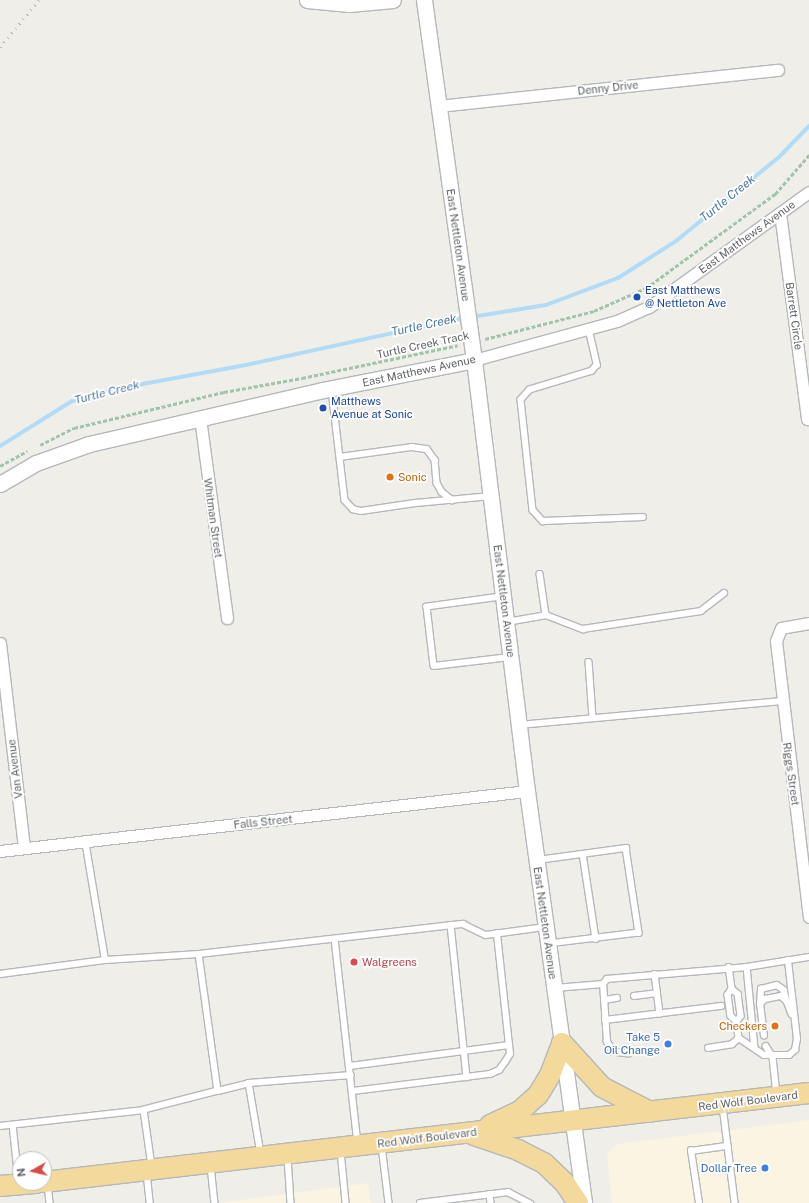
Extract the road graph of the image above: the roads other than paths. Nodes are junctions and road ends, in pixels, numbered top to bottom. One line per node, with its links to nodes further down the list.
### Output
1 (307, 0): 4 (main road)
2 (392, 0): 4 (main road)
3 (424, 0): 6 (main road, East Nettleton Avenue)
4 (339, 2)
5 (778, 70): 6 (street, Denny Drive)
6 (439, 106): 10 (main road, East Nettleton Avenue)
7 (809, 192): 8 (street, East Matthews Avenue)
8 (780, 214): 9 (street, East Matthews Avenue); 13 (street, Barrett Circle)
9 (589, 329): 10 (street, East Matthews Avenue); 18 (lane)
10 (474, 360): 11 (main road, East Matthews Avenue); 16 (main road, East Nettleton Avenue)
11 (332, 388): 12 (main road, East Matthews Avenue); 14 (lane)
12 (200, 418): 15 (main road, East Matthews Avenue); 23 (street, Whitman Street)
13 (807, 419)
14 (340, 457): 17 (lane); 17 (lane)
15 (0, 484)
16 (491, 496): 17 (lane); 21 (main road, East Nettleton Avenue)
17 (452, 500)
18 (643, 517)
19 (540, 574): 22 (lane)
20 (724, 592): 22 (lane)
21 (504, 596): 24 (main road, East Nettleton Avenue); 27 (lane)
22 (546, 615): 24 (lane)
23 (227, 618)
24 (507, 622): 27 (main road, East Nettleton Avenue)
25 (809, 623): 29 (street, Riggs Street)
26 (0, 643): 35 (street, Van Avenue)
27 (511, 657): 31 (main road, East Nettleton Avenue)
28 (589, 662): 30 (lane)
29 (782, 701): 30 (lane); 33 (street, Riggs Street)
30 (593, 718): 31 (lane)
31 (519, 725): 32 (main road, East Nettleton Avenue)
32 (527, 791): 34 (street, Falls Street); 38 (main road, East Nettleton Avenue)
33 (804, 829): 39 (street, Riggs Street)
34 (85, 840): 35 (street, Falls Street); 48 (lane)
35 (24, 848): 36 (street, Falls Street)
36 (0, 851)
37 (583, 854): 38 (lane); 44 (lane); 44 (lane)
38 (536, 860): 41 (main road, East Nettleton Avenue)
39 (809, 917)
40 (451, 925): 42 (lane); 43 (lane); 75 (lane)
41 (546, 927): 42 (lane); 45 (main road, East Nettleton Avenue)
42 (497, 934): 71 (lane)
43 (334, 938): 46 (lane); 78 (lane)
44 (596, 938): 45 (lane)
45 (548, 944): 55 (main road, East Nettleton Avenue)
46 (199, 954): 48 (lane); 82 (lane)
47 (809, 957): 49 (lane)
48 (105, 960): 52 (lane)
49 (788, 961): 51 (lane); 66 (lane)
50 (729, 967): 51 (lane); 53 (lane); 56 (lane)
51 (747, 967): 74 (lane)
52 (0, 974)
53 (655, 974): 54 (lane); 57 (lane)
54 (603, 984): 55 (lane); 60 (lane)
55 (554, 988): 70 (main road, East Nettleton Avenue)
56 (732, 990): 67 (lane); 67 (lane)
57 (657, 993): 58 (lane); 64 (lane)
58 (634, 996)
59 (617, 998): 60 (lane)
60 (604, 1000): 65 (lane)
61 (787, 1001): 62 (lane); 62 (lane); 66 (lane)
62 (760, 1004): 68 (lane)
63 (721, 1006): 64 (lane)
64 (660, 1014): 65 (lane)
65 (605, 1020): 76 (lane)
66 (795, 1020): 77 (lane)
67 (737, 1022): 69 (lane)
68 (764, 1036)
69 (739, 1038): 73 (lane); 74 (lane)
70 (562, 1043): 88 (highway); 89 (main road, East Nettleton Avenue); 92 (highway)
71 (509, 1045): 75 (lane); 80 (lane)
72 (766, 1046): 77 (lane)
73 (708, 1048)
74 (755, 1048): 77 (lane)
75 (463, 1051): 78 (lane); 80 (lane)
76 (630, 1054)
77 (773, 1057): 85 (lane)
78 (350, 1066): 79 (lane)
79 (351, 1075): 81 (lane); 83 (lane)
80 (467, 1077): 83 (lane)
81 (249, 1083): 82 (lane); 98 (lane)
82 (218, 1091): 87 (lane)
83 (353, 1091): 95 (lane)
84 (809, 1094): 85 (highway, Red Wolf Boulevard)
85 (777, 1097): 86 (highway, Red Wolf Boulevard)
86 (722, 1104): 88 (highway, Red Wolf Boulevard); 94 (lane)
87 (144, 1110): 90 (lane); 100 (lane)
88 (650, 1112): 89 (highway, Red Wolf Boulevard)
89 (573, 1121): 92 (highway, Red Wolf Boulevard); 114 (main road, East Nettleton Avenue)
90 (13, 1125): 91 (lane); 96 (lane)
91 (0, 1126)
92 (468, 1134): 93 (highway, Red Wolf Boulevard); 113 (highway)
93 (382, 1144): 95 (highway, Red Wolf Boulevard); 109 (lane)
94 (728, 1146): 115 (lane); 116 (lane)
95 (350, 1147): 97 (highway, Red Wolf Boulevard); 108 (lane)
96 (20, 1151)
97 (287, 1155): 98 (highway, Red Wolf Boulevard); 107 (lane)
98 (262, 1158): 99 (highway, Red Wolf Boulevard)
99 (211, 1164): 100 (highway, Red Wolf Boulevard); 106 (lane)
100 (150, 1170): 101 (highway, Red Wolf Boulevard); 105 (lane)
101 (52, 1181)
102 (37, 1191): 104 (lane)
103 (490, 1194): 110 (lane); 111 (lane); 112 (lane)
104 (50, 1203)
105 (150, 1203)
106 (215, 1203)
107 (291, 1203)
108 (346, 1203)
109 (389, 1203)
110 (420, 1203)
111 (491, 1203)
112 (530, 1203)
113 (578, 1203)
114 (584, 1203)
115 (699, 1203)
116 (735, 1203)

